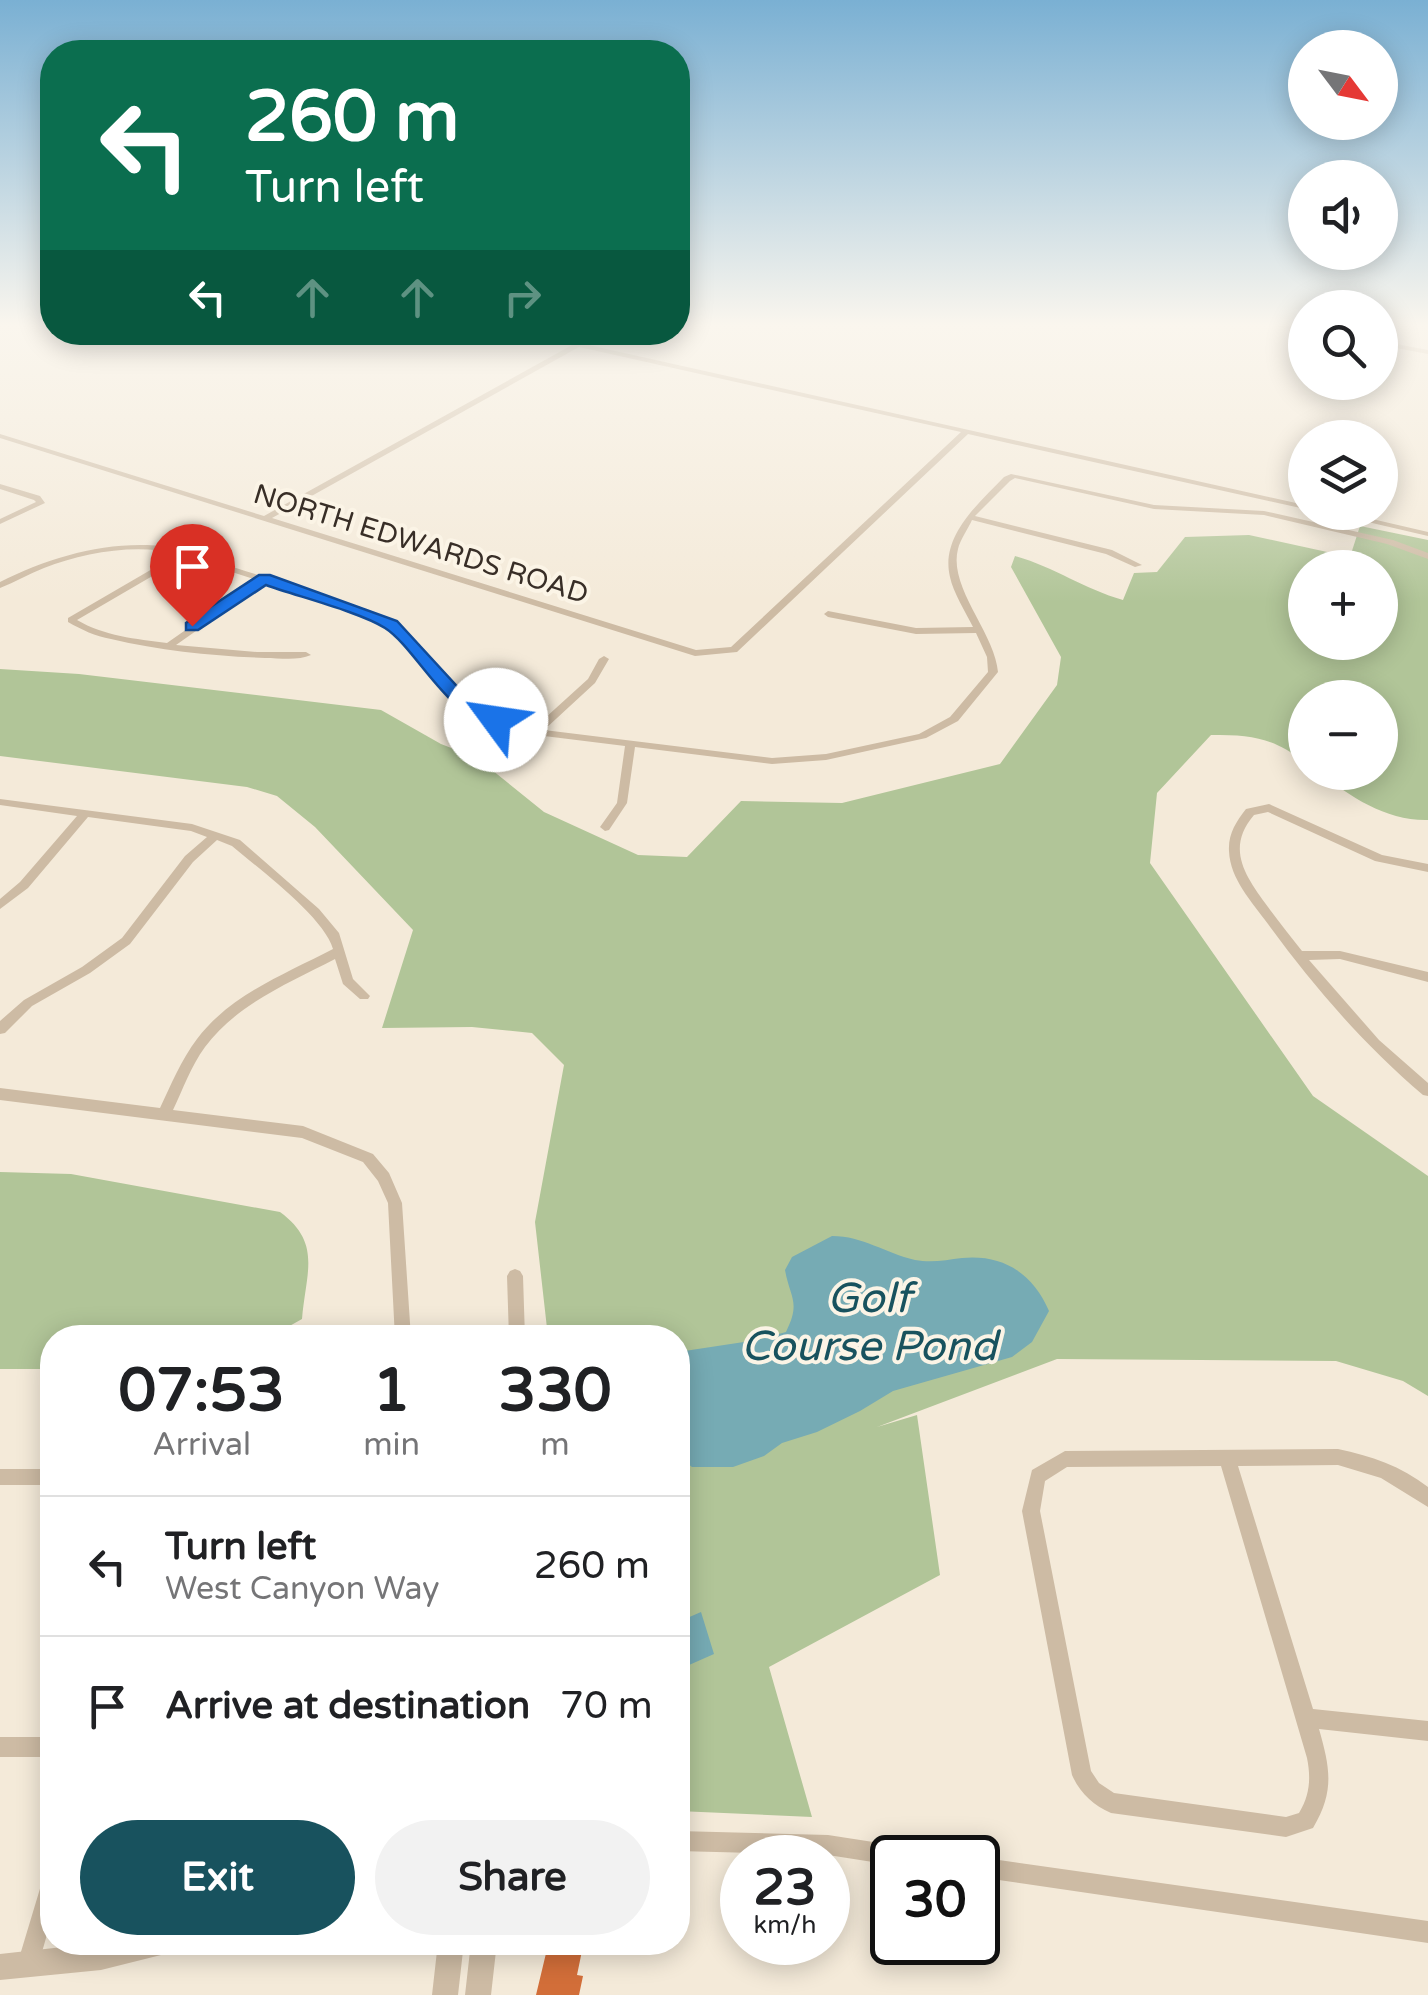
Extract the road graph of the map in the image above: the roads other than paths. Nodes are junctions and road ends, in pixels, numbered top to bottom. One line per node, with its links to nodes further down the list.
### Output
1 (451, 416): 8 (street)
2 (900, 416): 3 (street)
3 (967, 431): 6 (street); 8 (street, NORTH EDWARDS ROAD)
4 (0, 436): 8 (street, NORTH EDWARDS ROAD)
5 (0, 486): 9 (street)
6 (1288, 503)
7 (970, 517): 13 (street); 14 (street); 18 (street)
8 (266, 519)
9 (0, 522)
10 (1398, 527): 11 (street)
11 (1428, 534)
12 (186, 553): 15 (street); 16 (street); 19 (street)
13 (1428, 556)
14 (1138, 565)
15 (264, 579): 19 (street); 22 (street)
16 (0, 585)
17 (828, 614): 18 (street)
18 (979, 630): 23 (street)
19 (170, 645): 20 (street)
20 (306, 655)
21 (604, 659): 22 (street)
22 (536, 732): 23 (street)
23 (630, 744): 26 (street)
24 (0, 802): 25 (street)
25 (84, 815): 27 (street); 29 (street)
26 (605, 827)
27 (215, 836): 30 (street); 34 (street)
28 (1428, 868): 31 (street)
29 (0, 905)
30 (340, 951): 33 (street); 37 (street)
31 (1301, 956): 32 (street); 35 (street)
32 (1428, 977)
33 (364, 996)
34 (0, 1028)
35 (1428, 1091)
36 (0, 1094): 37 (street)
37 (164, 1114): 39 (street)
38 (515, 1276): 40 (street)
39 (402, 1325)
40 (516, 1325)
41 (1227, 1458): 44 (street); 45 (street); 45 (street)
42 (0, 1476): 43 (street)
43 (40, 1477)
44 (1428, 1498)
45 (1306, 1718): 46 (street)
46 (1428, 1731)
47 (0, 1747): 48 (street)
48 (40, 1747)
49 (690, 1841): 50 (street)
50 (870, 1852)
51 (1000, 1870): 53 (street)
52 (40, 1924): 58 (street)
53 (1428, 1932)
54 (109, 1955): 58 (street)
55 (450, 1955): 59 (street)
56 (483, 1955): 60 (street)
57 (0, 1967): 58 (street)
58 (28, 1967)
59 (445, 1995)
60 (478, 1995)

